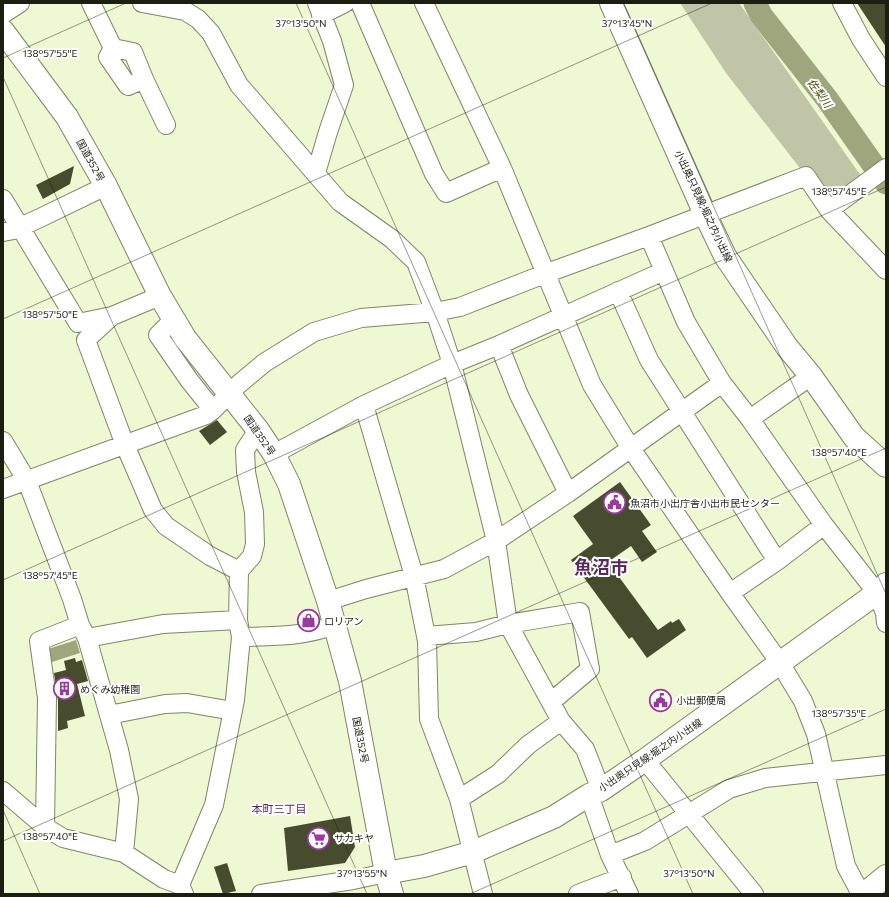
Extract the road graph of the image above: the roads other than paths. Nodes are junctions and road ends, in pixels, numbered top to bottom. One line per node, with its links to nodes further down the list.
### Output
1 (20, 3): 10 (street)
2 (91, 3): 13 (street)
3 (142, 3): 16 (street)
4 (345, 3): 9 (street)
5 (360, 3): 14 (street)
6 (424, 3): 14 (street)
7 (611, 3): 20 (main road, 小出奥只見線;堀之内小出線)
8 (842, 3): 12 (street)
9 (319, 9): 16 (street)
10 (3, 14)
11 (3, 31): 17 (main road, 国道352号)
12 (886, 77)
13 (166, 125)
14 (502, 168): 25 (street)
15 (886, 168): 19 (street)
16 (316, 173): 28 (street)
17 (106, 186): 21 (street); 27 (main road, 国道352号)
18 (3, 199): 21 (street)
19 (833, 208): 20 (street); 23 (street)
20 (705, 214): 22 (street); 34 (main road, 小出奥只見線;堀之内小出線)
21 (11, 229): 29 (street)
22 (649, 236): 24 (street); 25 (street)
23 (886, 270)
24 (664, 272): 26 (street); 35 (street)
25 (546, 273): 28 (street); 30 (street)
26 (618, 291): 30 (street); 39 (street)
27 (160, 296): 29 (street); 31 (main road, 国道352号)
28 (436, 312): 33 (street); 36 (street)
29 (112, 316): 43 (street)
30 (562, 316): 32 (street); 44 (street)
31 (174, 319): 36 (main road, 国道352号); 38 (street)
32 (499, 345): 33 (street); 49 (street)
33 (452, 364): 37 (street); 51 (street)
34 (811, 376): 40 (street); 46 (main road, 小出奥只見線;堀之内小出線)
35 (722, 383): 39 (street); 40 (street)
36 (229, 394): 38 (street); 41 (main road, 国道352号)
37 (364, 405): 45 (street); 54 (street)
38 (213, 410): 43 (street)
39 (682, 411): 44 (street); 52 (street)
40 (750, 419): 50 (street)
41 (258, 430): 45 (main road, 国道352号); 53 (street)
42 (3, 441): 47 (street)
43 (125, 445): 47 (street); 53 (street)
44 (630, 447): 49 (street); 56 (street)
45 (274, 454): 57 (main road, 国道352号)
46 (886, 466)
47 (27, 480): 48 (street); 62 (street)
48 (4, 488)
49 (568, 492): 51 (street)
50 (824, 525): 52 (street); 55 (street)
51 (496, 541): 54 (street); 59 (street)
52 (777, 561): 56 (street)
53 (239, 571): 61 (street)
54 (414, 576): 57 (street); 63 (street)
55 (881, 589): 58 (street); 64 (main road, 小出奥只見線;堀之内小出線)
56 (730, 593): 64 (street)
57 (328, 601): 60 (main road, 国道352号)
58 (886, 623)
59 (508, 624): 63 (street); 65 (street); 65 (street)
60 (334, 625): 61 (street); 80 (main road, 国道352号)
61 (239, 628): 62 (street); 66 (street)
62 (84, 632): 67 (street); 76 (street)
63 (426, 636): 74 (street)
64 (780, 663): 69 (main road, 小出奥只見線;堀之内小出線); 71 (street)
65 (551, 702): 68 (street)
66 (233, 711): 67 (street); 83 (street)
67 (109, 715): 78 (street)
68 (561, 721): 73 (street); 74 (street)
69 (645, 760): 73 (main road, 小出奥只見線;堀之内小出線); 75 (street)
70 (886, 765): 71 (street)
71 (825, 770): 75 (street); 90 (street)
72 (3, 791): 76 (street)
73 (595, 792): 77 (main road, 小出奥只見線;堀之内小出線); 79 (street)
74 (459, 799): 77 (street)
75 (690, 814): 79 (street); 89 (street)
76 (45, 827): 78 (street)
77 (473, 852): 80 (main road, 小出奥只見線;堀之内小出線); 86 (street)
78 (124, 853): 83 (street)
79 (610, 856): 82 (street)
80 (386, 873): 84 (street); 85 (main road, 国道352号)
81 (886, 876): 91 (main road)
82 (622, 877): 87 (street); 88 (street)
83 (182, 890)
84 (268, 893)
85 (392, 894)
86 (482, 894)
87 (578, 894)
88 (629, 894)
89 (754, 894)
90 (861, 894)
91 (864, 894)

